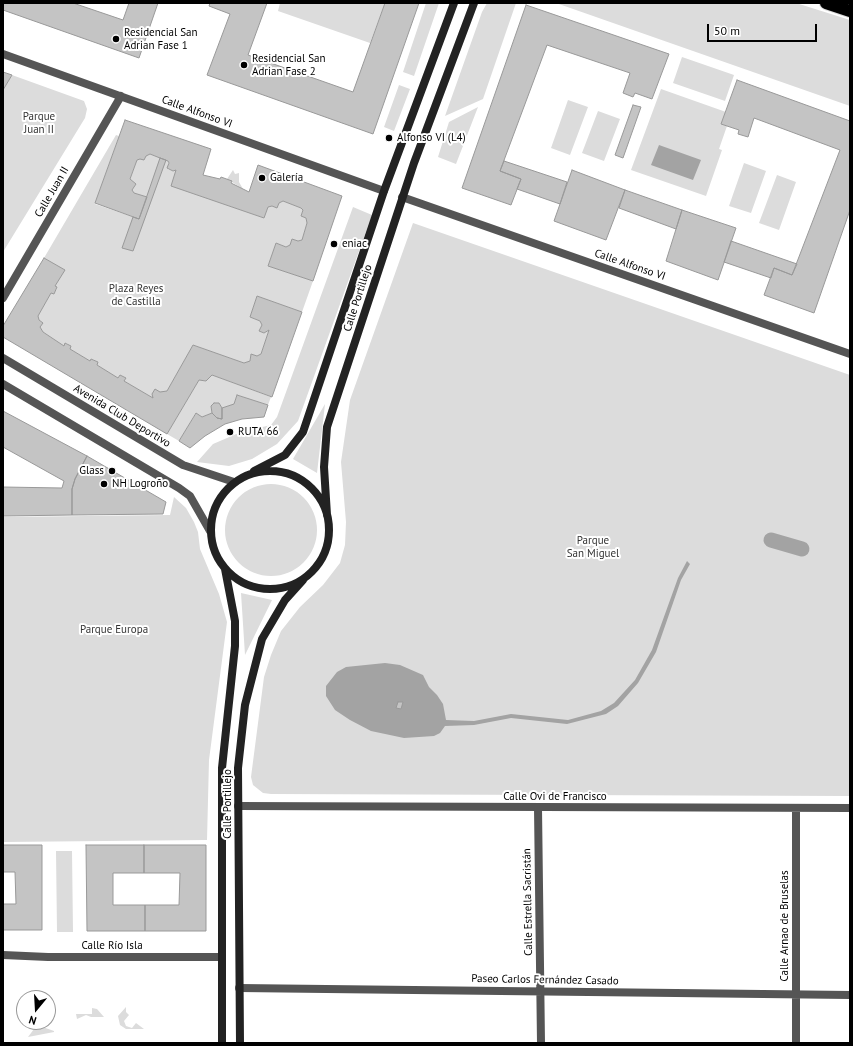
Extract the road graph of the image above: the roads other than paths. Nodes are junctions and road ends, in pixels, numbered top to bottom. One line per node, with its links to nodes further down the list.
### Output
1 (454, 3): 7 (main road, Calle Portillejo)
2 (474, 3): 8 (main road, Calle Portillejo)
3 (826, 3): 4 (highway)
4 (850, 11)
5 (3, 54): 6 (street, Calle Alfonso VI)
6 (120, 96): 7 (street, Calle Alfonso VI); 9 (street, Calle Juan II)
7 (384, 191): 13 (main road, Calle Portillejo)
8 (402, 197): 10 (street, Calle Alfonso VI); 15 (main road, Calle Portillejo)
9 (3, 298)
10 (850, 354)
11 (3, 358): 14 (street, Avenida Club Deportivo)
12 (3, 384): 16 (street)
13 (254, 471): 14 (main road); 15 (main road)
14 (234, 482): 16 (main road)
15 (327, 515): 18 (main road)
16 (210, 531): 17 (main road)
17 (225, 569): 18 (main road); 24 (main road, Calle Portillejo)
18 (303, 580): 19 (main road, Calle Portillejo)
19 (238, 806): 20 (street, Calle Ovi de Francisco); 25 (main road, Calle Portillejo)
20 (538, 808): 22 (street, Calle Ovi de Francisco); 26 (street, Calle Estrella Sacristán)
21 (850, 808): 22 (street, Calle Ovi de Francisco)
22 (796, 809): 27 (street, Calle Arnao de Bruselas)
23 (3, 955): 24 (street, Calle Río Isla)
24 (222, 957): 29 (main road, Calle Portillejo)
25 (239, 988): 26 (street, Paseo Carlos Fernández Casado); 30 (main road, Calle Portillejo)
26 (540, 990): 27 (street, Paseo Carlos Fernández Casado); 31 (street, Calle Estrella Sacristán)
27 (796, 994): 28 (street, Paseo Carlos Fernández Casado); 32 (street, Calle Arnao de Bruselas)
28 (850, 995)
29 (222, 1043)
30 (240, 1043)
31 (541, 1043)
32 (796, 1043)

